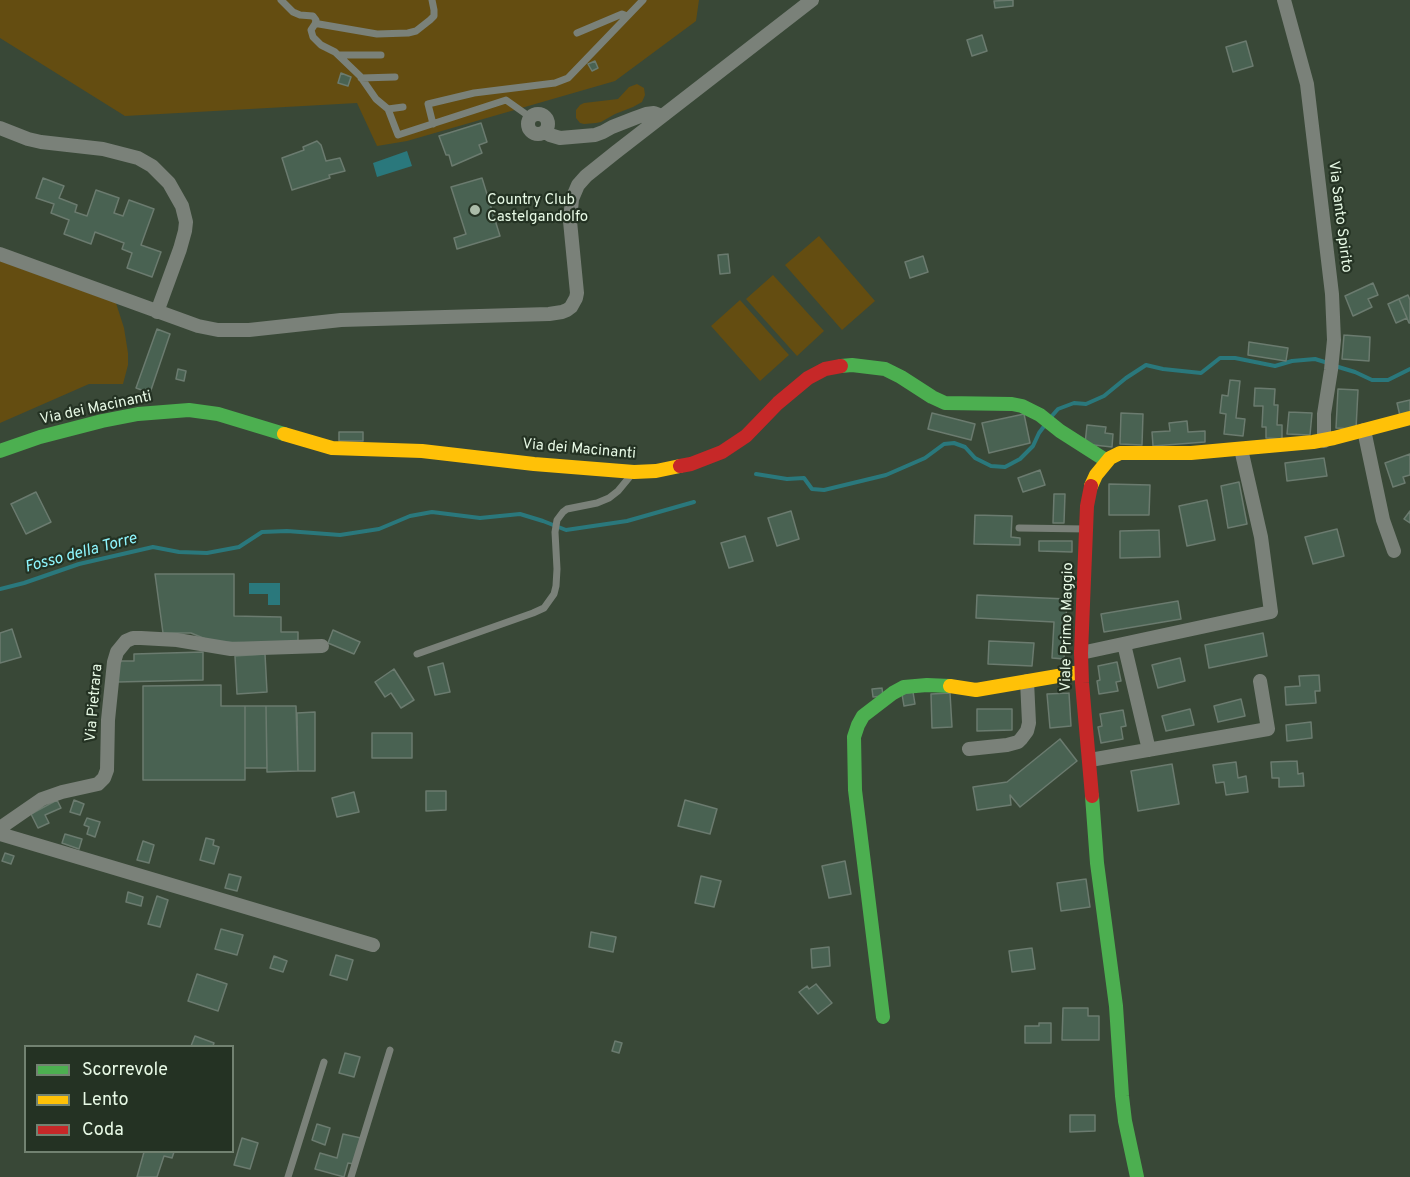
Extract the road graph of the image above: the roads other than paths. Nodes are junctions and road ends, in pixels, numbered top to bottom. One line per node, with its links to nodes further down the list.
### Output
1 (281, 0): 7 (lane)
2 (432, 0): 7 (lane)
3 (643, 0): 6 (lane)
4 (812, 0): 15 (street)
5 (1284, 0): 23 (street, Via Santo Spirito)
6 (627, 16): 8 (lane); 17 (lane)
7 (315, 24): 9 (lane)
8 (578, 33)
9 (338, 55): 10 (lane); 12 (lane)
10 (381, 55)
11 (395, 77): 12 (lane)
12 (361, 78): 14 (lane)
13 (403, 107): 14 (lane)
14 (388, 109): 17 (lane)
15 (662, 116): 16 (street); 20 (street)
16 (530, 117): 17 (lane)
17 (433, 124)
18 (0, 128): 20 (street)
19 (0, 254): 20 (street)
20 (157, 312)
21 (1410, 418): 22 (street)
22 (1365, 430): 23 (street); 30 (street)
23 (1324, 441): 24 (street)
24 (1241, 449): 26 (street); 31 (street)
25 (0, 451): 27 (street, Via dei Macinanti)
26 (1107, 461): 27 (street, Via dei Macinanti); 29 (street, Viale Primo Maggio)
27 (634, 472): 34 (lane)
28 (1019, 528): 29 (lane)
29 (1086, 529): 33 (street, Viale Primo Maggio)
30 (1394, 551)
31 (1124, 644): 33 (street); 39 (street)
32 (322, 646): 41 (street, Via Pietrara)
33 (1081, 653): 35 (street, Viale Primo Maggio)
34 (417, 654)
35 (1081, 672): 36 (street); 40 (street, Viale Primo Maggio)
36 (1027, 681): 38 (street); 44 (street)
37 (1260, 681): 39 (street)
38 (969, 749)
39 (1149, 750): 40 (street)
40 (1090, 760): 49 (street, Viale Primo Maggio)
41 (0, 828)
42 (0, 834): 43 (street)
43 (373, 945)
44 (883, 1017)
45 (390, 1050): 48 (lane)
46 (324, 1062): 47 (lane)
47 (288, 1177)
48 (351, 1177)
49 (1137, 1177)

